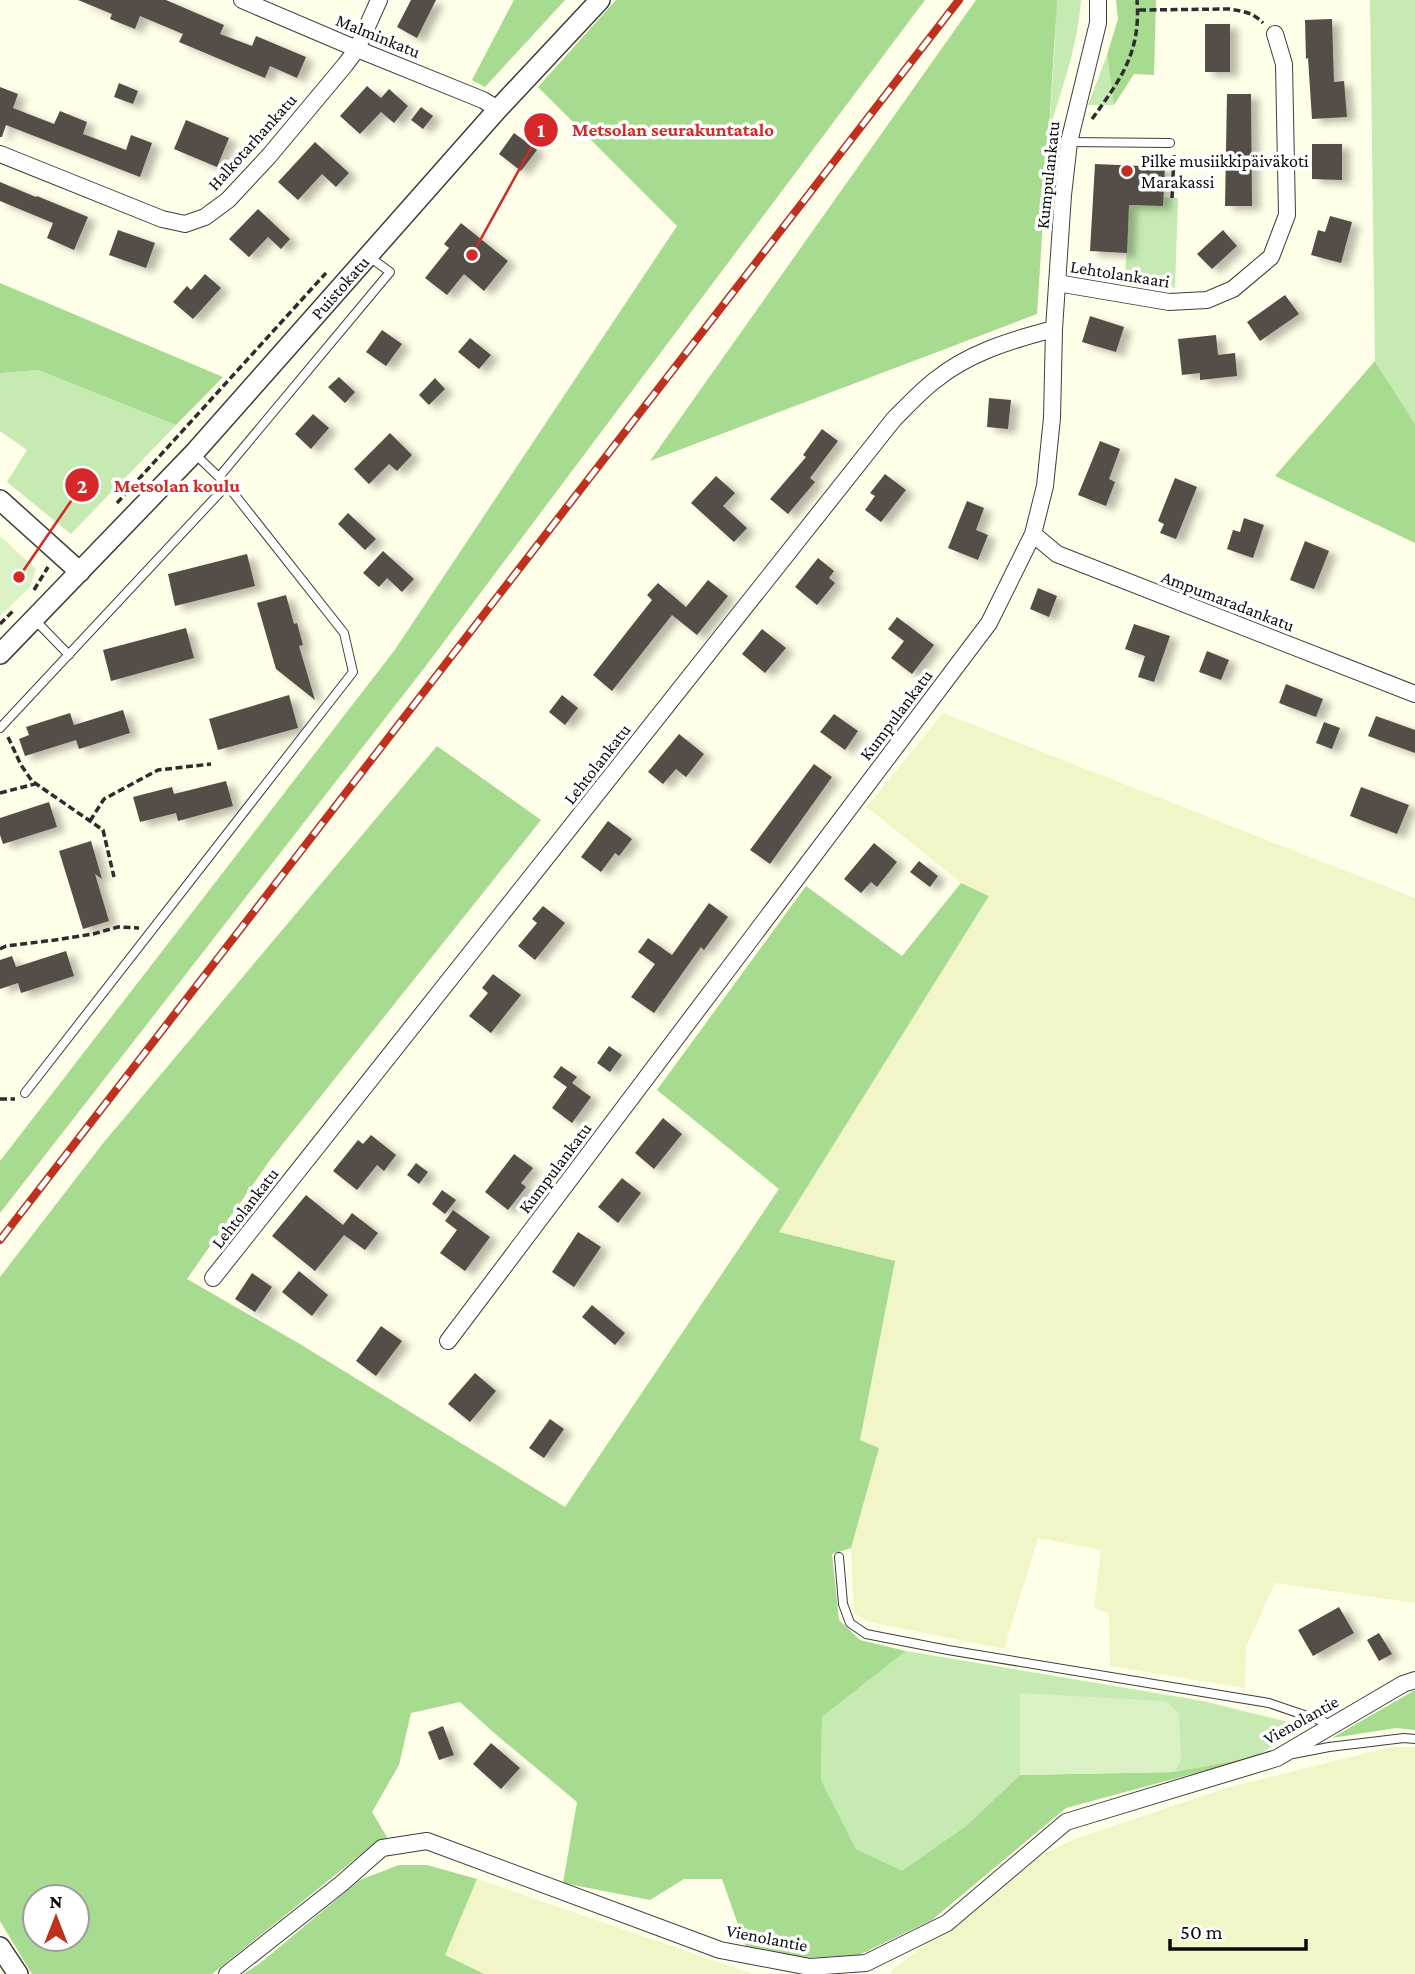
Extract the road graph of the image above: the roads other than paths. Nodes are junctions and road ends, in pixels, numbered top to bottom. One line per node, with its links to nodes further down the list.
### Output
1 (242, 0): 6 (street, Malminkatu)
2 (379, 0): 6 (street)
3 (600, 0): 7 (street, Puistokatu)
4 (1098, 0): 8 (street, Kumpulankatu)
5 (1275, 34): 12 (street, Lehtolankaari)
6 (356, 49): 7 (street, Malminkatu); 10 (street, Halkotarhankatu)
7 (498, 109): 11 (street, Puistokatu)
8 (1069, 137): 9 (lane); 12 (street, Kumpulankatu)
9 (1170, 143)
10 (0, 154)
11 (368, 256): 14 (street, Puistokatu); 15 (lane)
12 (1057, 283): 13 (street, Kumpulankatu)
13 (1054, 330): 18 (street, Kumpulankatu); 26 (street, Lehtolankatu)
14 (194, 453): 15 (lane); 19 (street, Puistokatu)
15 (219, 477): 16 (lane)
16 (227, 485): 22 (lane); 25 (lane)
17 (0, 500): 19 (street)
18 (1032, 534): 23 (street, Ampumaradankatu); 27 (street, Kumpulankatu)
19 (80, 572): 20 (street, Puistokatu)
20 (34, 619): 21 (street, Puistokatu); 22 (lane)
21 (0, 654)
22 (69, 655): 24 (lane)
23 (1415, 694)
24 (1, 727)
25 (25, 1093)
26 (213, 1279)
27 (449, 1341)
28 (839, 1557): 30 (lane)
29 (1415, 1681): 30 (street, Vienolantie)
30 (1333, 1725): 32 (street, Vienolantie)
31 (1415, 1740): 32 (lane)
32 (1277, 1758): 35 (street, Vienolantie)
33 (0, 1947): 34 (street)
34 (18, 1974)
35 (226, 1974)

